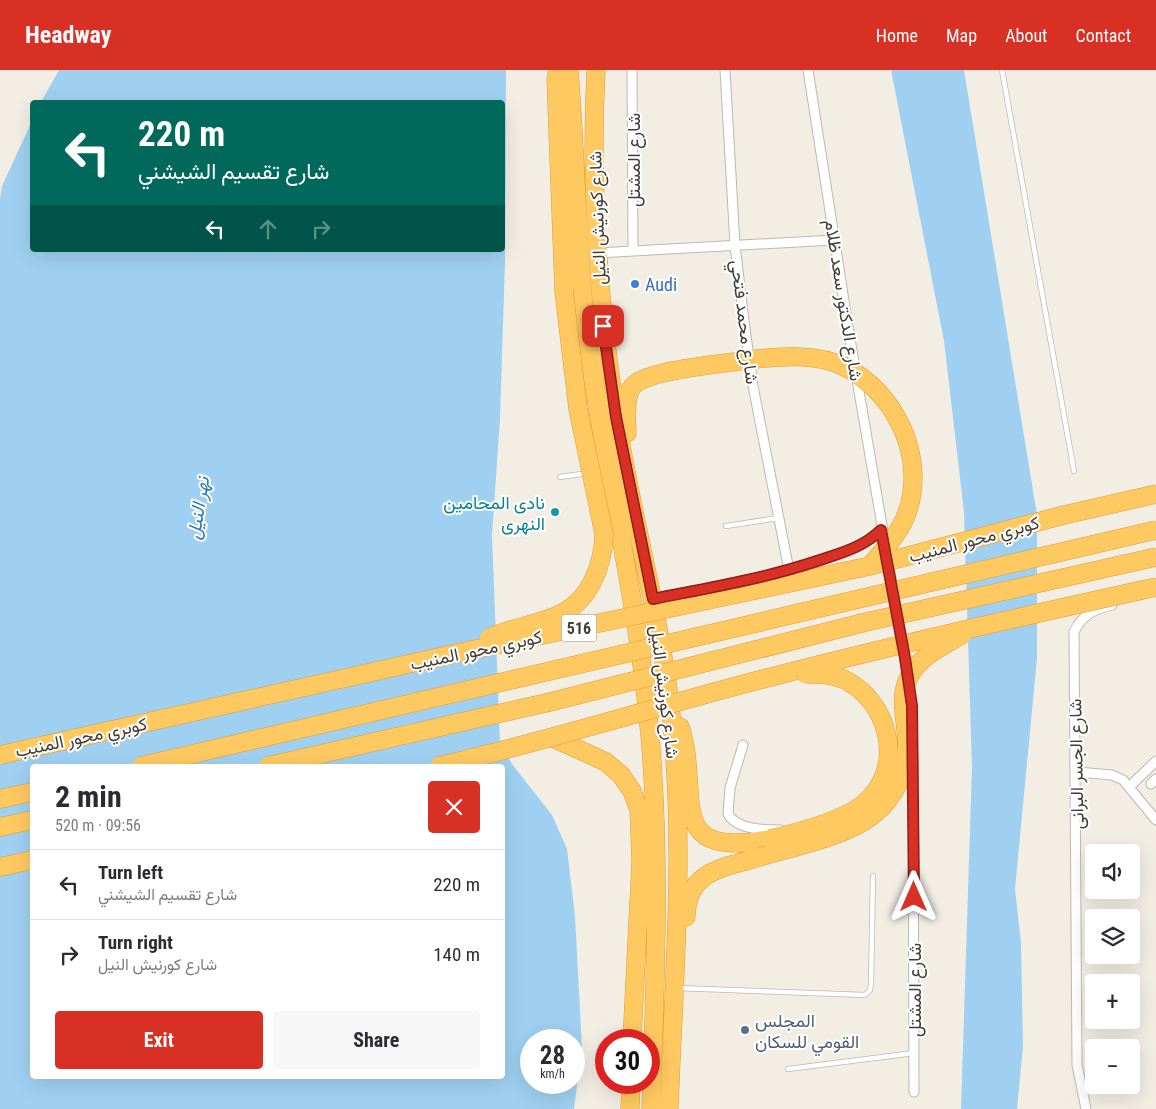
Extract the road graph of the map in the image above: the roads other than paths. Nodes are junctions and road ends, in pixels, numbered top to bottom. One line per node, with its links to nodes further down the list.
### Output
1 (558, 70): 28 (highway, bridge)
2 (569, 70): 13 (highway, شارع كورنيش النيل)
3 (596, 70): 11 (highway, شارع كورنيش النيل)
4 (632, 70): 10 (street, شارع المشتل)
5 (725, 70): 9 (street, شارع محمد فتحي)
6 (808, 70): 8 (street, شارع الدكتور سعد ظلام)
7 (1002, 70): 14 (lane)
8 (834, 240): 9 (street); 19 (street, شارع الدكتور سعد ظلام)
9 (736, 245): 10 (street); 12 (street, شارع محمد فتحي)
10 (633, 251): 11 (street)
11 (597, 253): 13 (highway, شارع كورنيش النيل)
12 (753, 360): 13 (highway); 17 (street, شارع محمد فتحي); 22 (highway, bridge)
13 (608, 470): 15 (lane); 26 (highway, شارع كورنيش النيل); 56 (highway, شارع كورنيش النيل)
14 (1074, 471)
15 (560, 477)
16 (1156, 494): 22 (highway, كوبري محور المنيب / 516, bridge)
17 (778, 518): 18 (lane); 23 (street, شارع محمد فتحي)
18 (726, 526)
19 (881, 530): 23 (street); 34 (street, شارع المشتل)
20 (1156, 530): 36 (highway, كوبري محور المنيب / 516, bridge)
21 (1156, 558): 37 (highway, bridge)
22 (870, 566): 28 (highway, كوبري محور المنيب / 516, bridge)
23 (788, 570): 26 (street)
24 (1156, 586): 27 (highway, bridge)
25 (1156, 594): 39 (street, شارع الجسر البرانى)
26 (653, 599): 30 (highway, شارع كورنيش النيل)
27 (972, 629): 29 (highway, bridge); 49 (highway, bridge)
28 (462, 652): 33 (highway, كوبري محور المنيب / 516, bridge)
29 (764, 678): 30 (highway, bridge); 31 (highway, bridge)
30 (670, 705): 49 (highway, شارع كورنيش النيل)
31 (553, 738): 38 (highway, bridge); 50 (highway)
32 (743, 745): 34 (street)
33 (0, 755)
34 (913, 757): 51 (street, شارع المشتل)
35 (1156, 761): 40 (street)
36 (150, 764)
37 (277, 764)
38 (447, 764)
39 (1077, 772): 40 (street); 58 (street, شارع الجسر البرانى)
40 (1129, 787): 44 (street)
41 (30, 792): 42 (highway)
42 (0, 799)
43 (30, 820): 45 (highway)
44 (1156, 820)
45 (0, 827)
46 (30, 860): 47 (highway)
47 (0, 867)
48 (873, 876): 49 (lane)
49 (673, 986): 57 (highway, شارع كورنيش النيل)
50 (632, 1029)
51 (914, 1053): 52 (lane); 53 (street, شارع المشتل)
52 (788, 1069)
53 (914, 1092)
54 (631, 1094): 55 (highway)
55 (630, 1109)
56 (651, 1109)
57 (669, 1109)
58 (1086, 1109)

